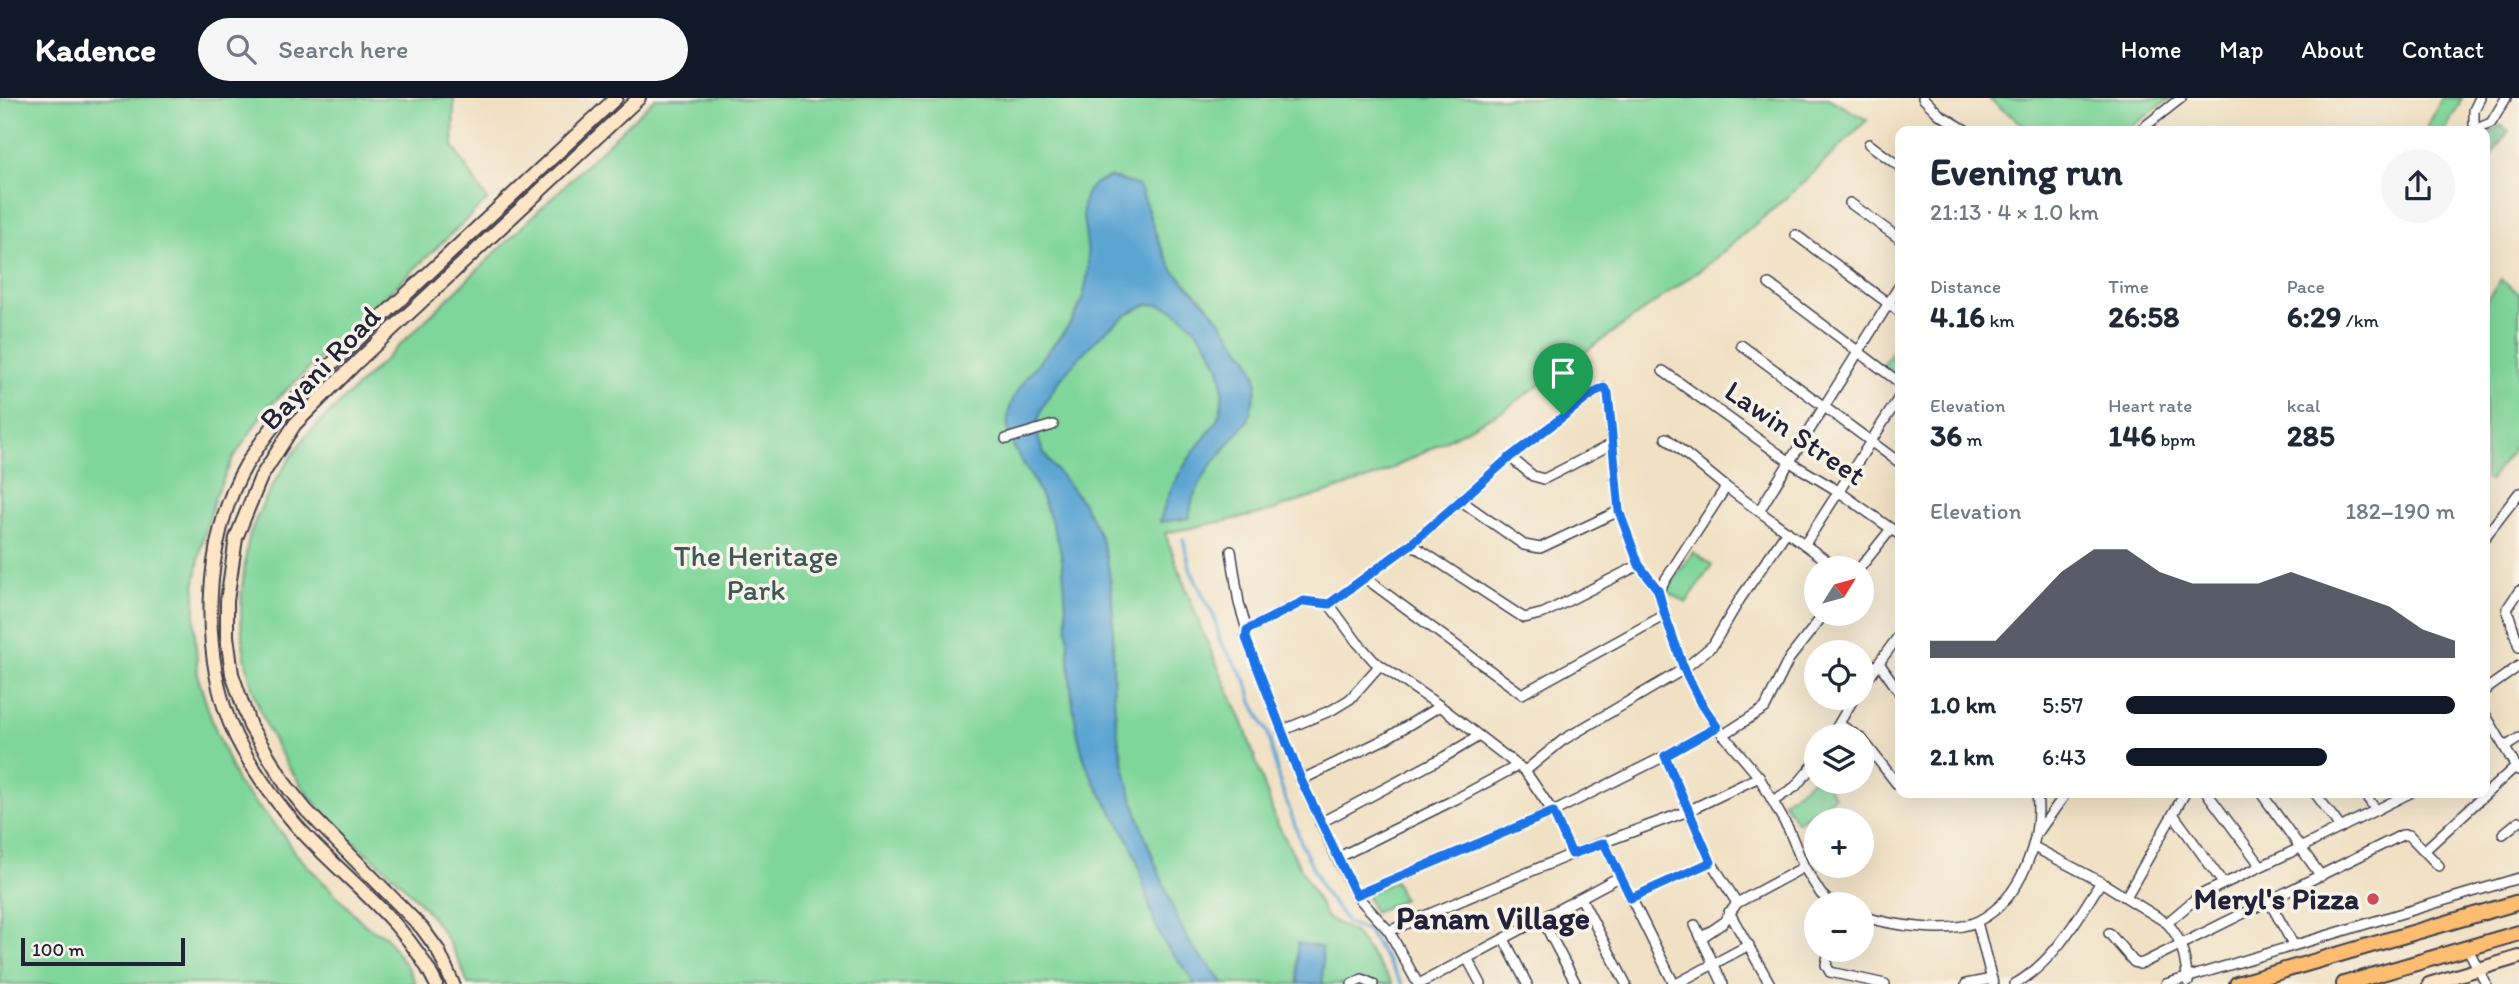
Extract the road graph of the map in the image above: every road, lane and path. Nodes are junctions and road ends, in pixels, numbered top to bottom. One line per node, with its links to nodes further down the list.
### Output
1 (616, 98): 49 (main road, Bayani Road)
2 (639, 98): 51 (main road, Bayani Road)
3 (1923, 98): 7 (street)
4 (2180, 98): 8 (street)
5 (2480, 98): 9 (street)
6 (2506, 98): 10 (street)
7 (1959, 126)
8 (2145, 126)
9 (2473, 126)
10 (2483, 126)
11 (1869, 144): 12 (street)
12 (1895, 163)
13 (1850, 203): 15 (street)
14 (1796, 235): 18 (street)
15 (1895, 235)
16 (1769, 284): 21 (street)
17 (1895, 293): 18 (street)
18 (1889, 303): 19 (street); 21 (street)
19 (1895, 308)
20 (1741, 345): 25 (street)
21 (1859, 352): 23 (street); 25 (street)
22 (1663, 371): 33 (street, Lawin Street)
23 (1895, 379)
24 (1895, 404): 29 (street)
25 (1824, 407): 29 (street); 33 (street)
26 (1053, 425): 28 (street)
27 (1665, 438): 34 (street)
28 (1006, 439)
29 (1871, 442): 32 (street); 35 (street)
30 (1612, 444): 31 (street); 31 (street); 38 (street)
31 (1510, 457): 37 (street)
32 (1895, 459)
33 (1790, 462): 35 (street, Lawin Street); 39 (street)
34 (1726, 487): 39 (street); 53 (street)
35 (1838, 491): 40 (street, Lawin Street); 45 (street)
36 (2519, 493): 42 (street)
37 (1460, 500): 38 (street); 44 (street)
38 (1619, 511): 50 (street)
39 (1759, 511): 41 (street)
40 (1891, 529): 43 (street, Lawin Street); 48 (street)
41 (1787, 531): 45 (street); 64 (street)
42 (2490, 531)
43 (1895, 532)
44 (1411, 544): 50 (street); 52 (street)
45 (1805, 544): 47 (street)
46 (1231, 551): 58 (street)
47 (1821, 556)
48 (1869, 556)
49 (213, 565): 51 (street); 80 (main road, Bayani Road)
50 (1639, 565): 53 (street)
51 (230, 569): 77 (main road, Bayani Road)
52 (1365, 578): 55 (street); 56 (street)
53 (1658, 590): 56 (street)
54 (2519, 591): 60 (street)
55 (1329, 604): 58 (street); 62 (street)
56 (1665, 615): 64 (street)
57 (1815, 626): 73 (street)
58 (1246, 634): 72 (street)
59 (1895, 641): 61 (street)
60 (2519, 647)
61 (1879, 663): 65 (street); 66 (street)
62 (1380, 665): 68 (street); 72 (street)
63 (2519, 666): 67 (street)
64 (1684, 669): 73 (street); 82 (street)
65 (1874, 670)
66 (1895, 686)
67 (2490, 686)
68 (1440, 706): 74 (street); 85 (street)
69 (1847, 710): 71 (street)
70 (2490, 722): 76 (street)
71 (1839, 724)
72 (1281, 731): 85 (street)
73 (1720, 731): 79 (street); 84 (street)
74 (1479, 736): 82 (street); 103 (street)
75 (2519, 738): 76 (street)
76 (2505, 747): 81 (street)
77 (268, 754): 80 (street); 152 (main road, Bayani Road)
78 (1874, 755): 86 (street)
79 (1665, 756): 99 (street); 100 (street)
80 (250, 763): 151 (main road, Bayani Road)
81 (2517, 768): 87 (street)
82 (1521, 769): 100 (street); 112 (street)
83 (1804, 776): 97 (street)
84 (1759, 777): 97 (street); 99 (street)
85 (1301, 780): 103 (street)
86 (1895, 781)
87 (2490, 786)
88 (2037, 798): 105 (street)
89 (2062, 798): 105 (street)
90 (2182, 798): 101 (street)
91 (2211, 798): 114 (street)
92 (2269, 798): 109 (street)
93 (2319, 798): 104 (street)
94 (2368, 798): 98 (street)
95 (2400, 798): 98 (street)
96 (2473, 798): 110 (street)
97 (1773, 801): 116 (street)
98 (2376, 810): 104 (street)
99 (1688, 811): 107 (street); 113 (street)
100 (1553, 812): 111 (street); 122 (street)
101 (2173, 814): 121 (street); 123 (street)
102 (2519, 821): 106 (street)
103 (1320, 823): 112 (street)
104 (2341, 828): 109 (street)
105 (2038, 833): 108 (street)
106 (2504, 834)
107 (1604, 843): 111 (street); 118 (street)
108 (2034, 847): 120 (street); 132 (street)
109 (2301, 848): 114 (street); 117 (street)
110 (2425, 850): 115 (street); 117 (street)
111 (1572, 854): 135 (street)
112 (1337, 858): 122 (street)
113 (1711, 862): 125 (street); 128 (street)
114 (2261, 866): 121 (street)
115 (2439, 866)
116 (1804, 867): 128 (street)
117 (2321, 876): 126 (street)
118 (1621, 877): 124 (street); 125 (street)
119 (2519, 878): 140 (street)
120 (2101, 882): 123 (street); 165 (street)
121 (2223, 883): 133 (street)
122 (1356, 895): 135 (street)
123 (2126, 897): 133 (street)
124 (1581, 898): 130 (street); 159 (street)
125 (1631, 898): 160 (street)
126 (2269, 901): 140 (street); 142 (street)
127 (2519, 902): 167 (main road)
128 (1737, 903): 129 (street)
129 (1729, 912): 138 (street); 141 (street)
130 (1542, 919): 139 (street); 158 (street)
131 (1874, 920): 132 (street)
132 (1977, 922): 150 (street)
133 (2167, 923): 142 (street)
134 (1695, 925): 138 (street)
135 (1389, 932): 155 (street)
136 (2109, 933): 142 (street)
137 (2519, 933): 143 (main road)
138 (1701, 938): 147 (street)
139 (1504, 939): 145 (street); 157 (street)
140 (2293, 944): 149 (street)
141 (1749, 945): 147 (street); 162 (street)
142 (2181, 945): 149 (street)
143 (2468, 949): 148 (street); 168 (main road)
144 (2519, 957): 148 (main road)
145 (1467, 958): 155 (street); 156 (street)
146 (1827, 962): 163 (street)
147 (1714, 964): 160 (street); 161 (street)
148 (2478, 969): 169 (main road); 170 (street)
149 (2188, 981): 166 (street)
150 (1993, 982): 164 (street)
151 (436, 984)
152 (453, 984)
153 (1352, 984): 154 (street)
154 (1373, 984)
155 (1418, 984)
156 (1481, 984)
157 (1527, 984)
158 (1576, 984)
159 (1626, 984)
160 (1675, 984)
161 (1723, 984)
162 (1770, 984)
163 (1885, 984)
164 (1966, 984)
165 (2015, 984)
166 (2166, 984)
167 (2237, 984)
168 (2344, 984)
169 (2429, 984)
170 (2486, 984)

